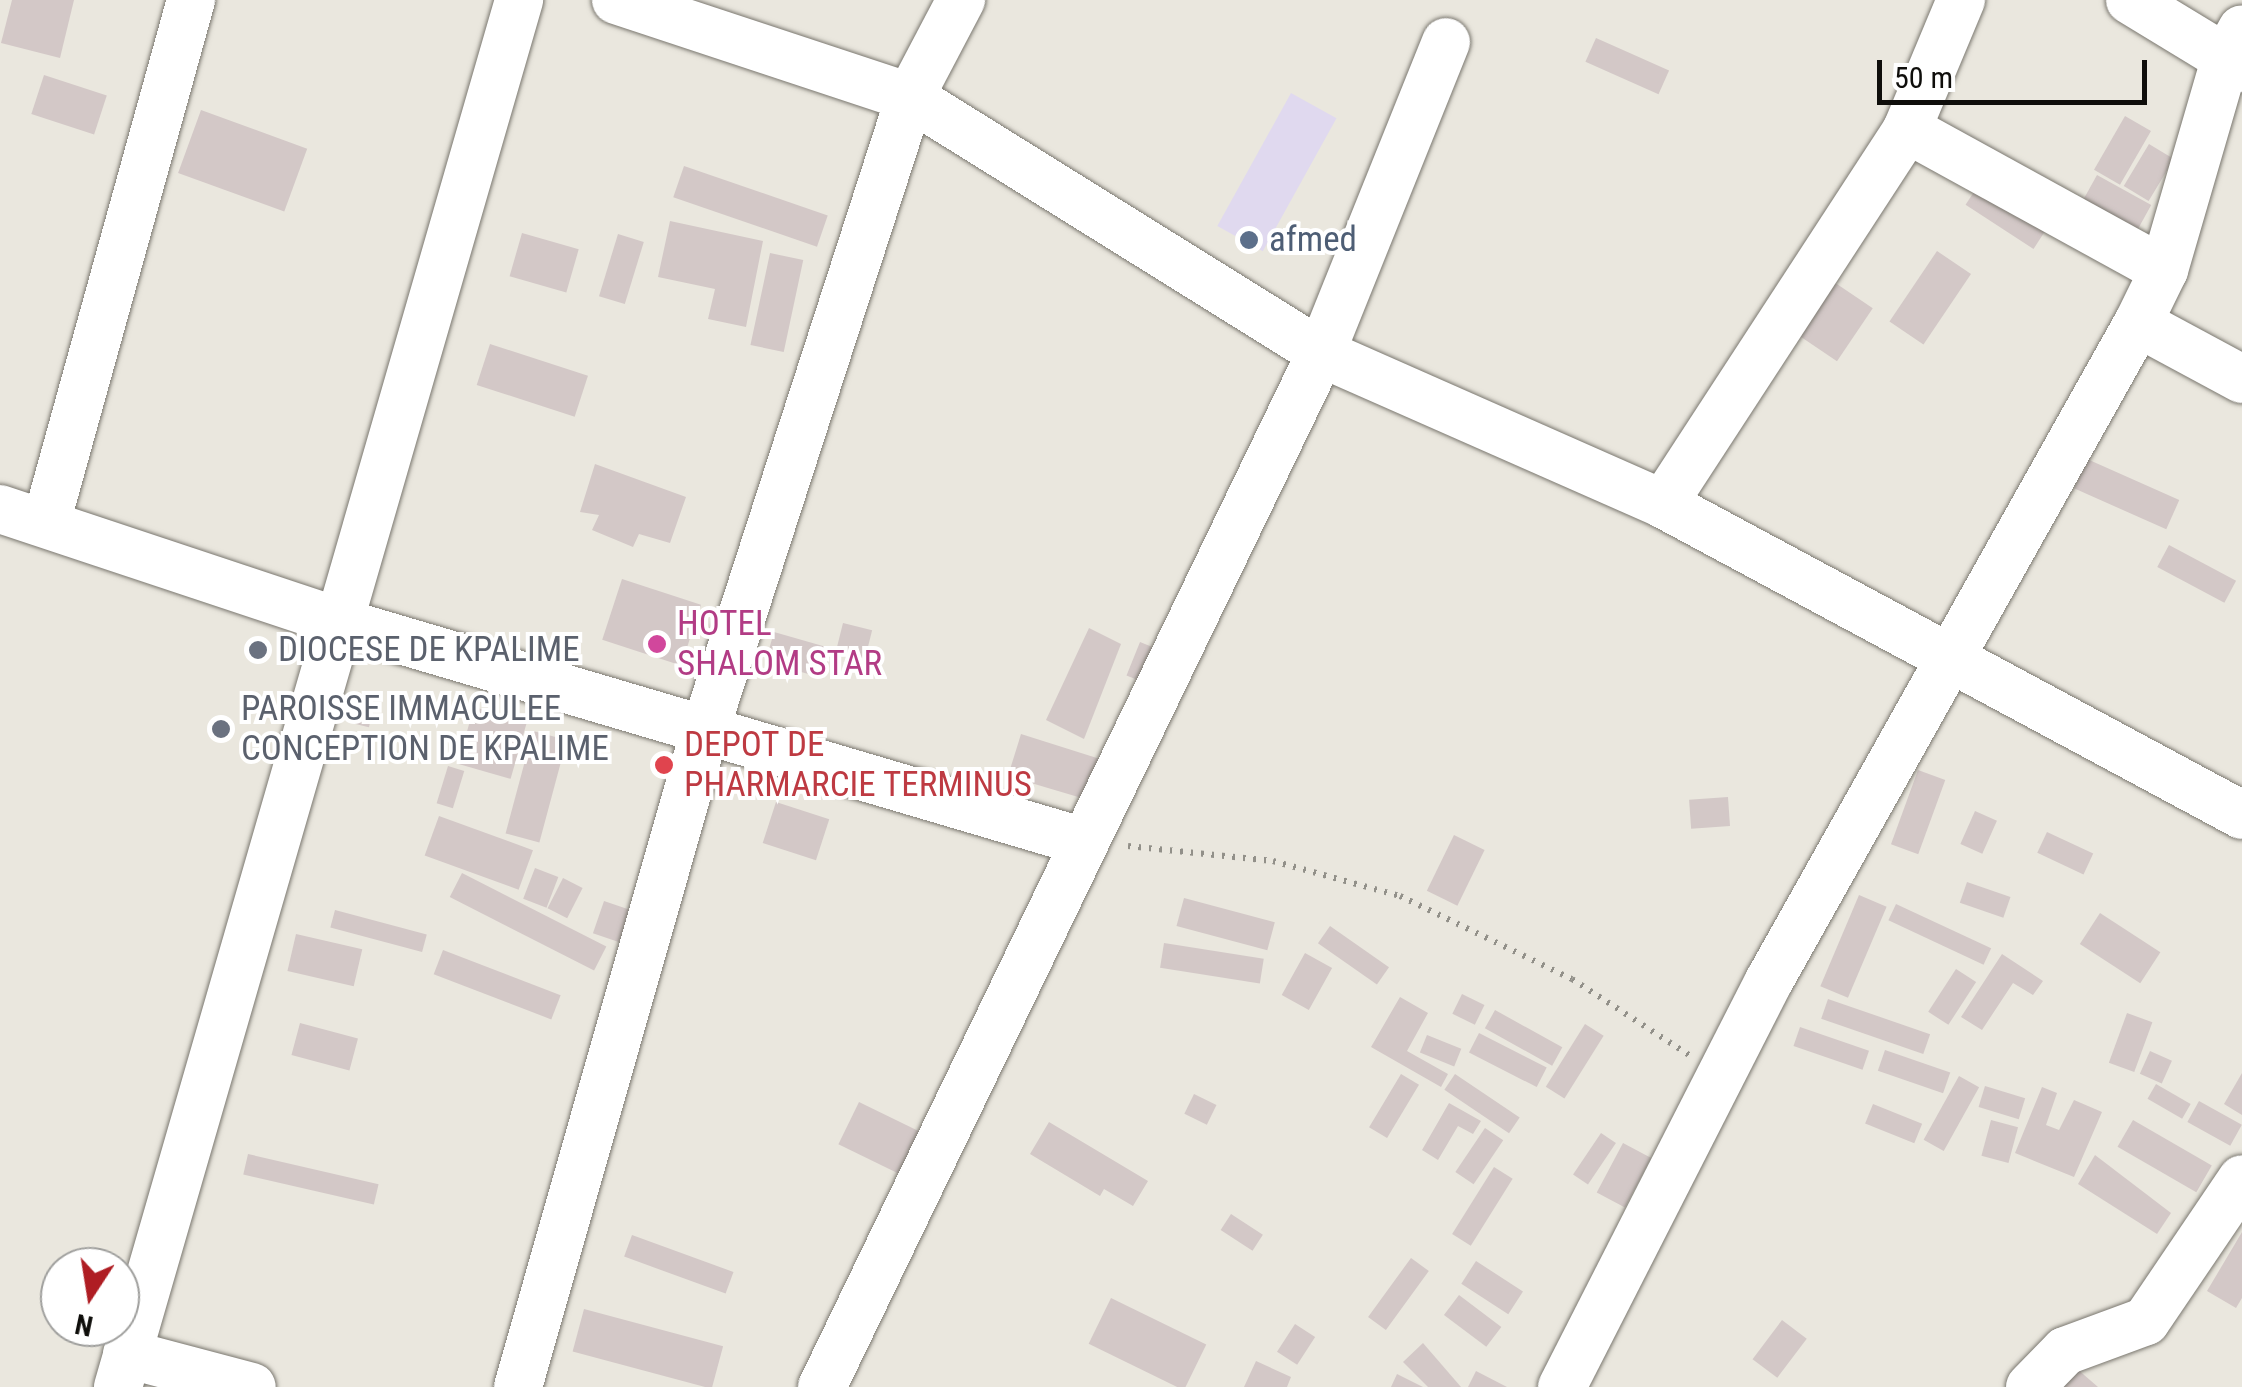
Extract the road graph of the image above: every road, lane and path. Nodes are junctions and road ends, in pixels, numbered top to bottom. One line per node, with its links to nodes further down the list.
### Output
1 (191, 0): 17 (street)
2 (519, 0): 18 (street)
3 (616, 0): 9 (street)
4 (961, 0): 9 (street)
5 (1961, 0): 10 (street)
6 (2130, 0): 8 (street)
7 (1446, 42): 13 (street)
8 (2236, 52): 11 (street)
9 (910, 98): 13 (street); 20 (street)
10 (1907, 129): 11 (street); 15 (street)
11 (2164, 270): 12 (street)
12 (2138, 322): 14 (street); 19 (street)
13 (1321, 353): 15 (street); 22 (street)
14 (2242, 379)
15 (1663, 504): 19 (street)
16 (0, 509): 17 (street)
17 (46, 523): 18 (street)
18 (343, 623): 20 (street); 25 (street)
19 (1944, 660): 21 (street); 23 (street)
20 (706, 727): 22 (street); 27 (street)
21 (2242, 815)
22 (1081, 841): 23 (path); 28 (street)
23 (1724, 1078): 29 (street)
24 (2242, 1179): 30 (street)
25 (123, 1371): 26 (street)
26 (252, 1387)
27 (518, 1387)
28 (822, 1387)
29 (1562, 1387)
30 (2030, 1387)

